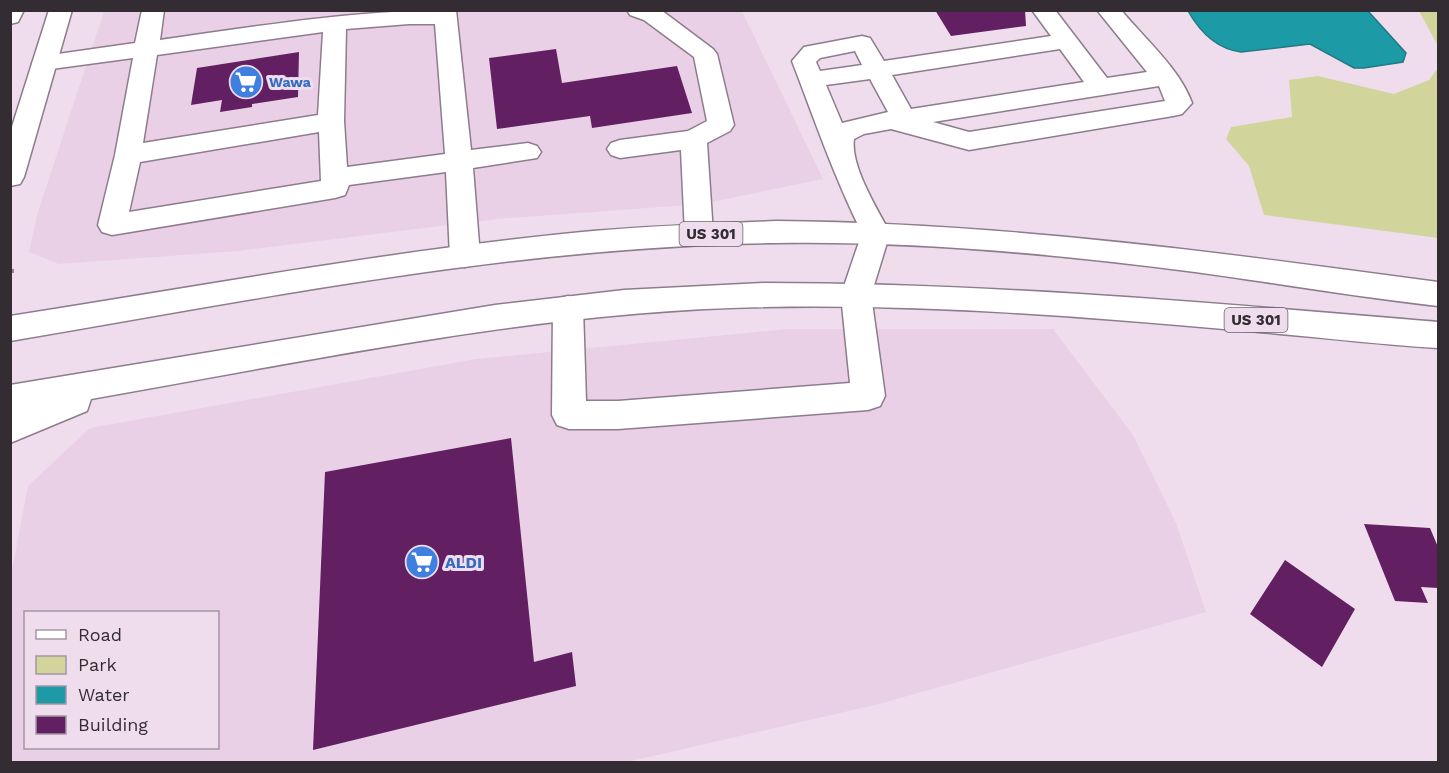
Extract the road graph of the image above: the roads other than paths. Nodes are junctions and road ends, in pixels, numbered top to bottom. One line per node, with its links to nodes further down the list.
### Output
1 (13, 10): 8 (main road)
2 (61, 10): 13 (main road)
3 (153, 10): 12 (main road)
4 (638, 10): 19 (main road)
5 (1043, 10): 11 (main road)
6 (1108, 10): 15 (main road)
7 (446, 14): 9 (main road); 24 (main road)
8 (10, 17)
9 (345, 19): 10 (main road); 18 (main road)
10 (258, 22): 12 (main road)
11 (1066, 42): 14 (main road); 16 (main road)
12 (145, 48): 13 (main road); 23 (main road)
13 (45, 63): 25 (main road)
14 (878, 70): 17 (main road); 20 (main road)
15 (1166, 77): 16 (main road); 17 (main road)
16 (1101, 87): 17 (main road)
17 (892, 120): 20 (main road)
18 (331, 121): 23 (main road); 26 (main road)
19 (694, 139): 21 (main road); 28 (main road)
20 (839, 147): 27 (main road)
21 (620, 149)
22 (528, 152): 24 (main road)
23 (128, 155): 26 (main road)
24 (459, 159): 26 (main road); 29 (main road)
25 (10, 177)
26 (334, 178)
27 (876, 233): 28 (main road, US 301); 30 (main road, US 301); 31 (main road)
28 (699, 234): 29 (main road, US 301)
29 (465, 256): 33 (main road, US 301)
30 (1438, 294)
31 (856, 295): 32 (main road, US 301); 32 (main road); 34 (main road, US 301)
32 (568, 308): 35 (main road, US 301)
33 (10, 329)
34 (1438, 335)
35 (142, 376): 36 (main road, US 301); 37 (main road)
36 (10, 399)
37 (10, 428)

